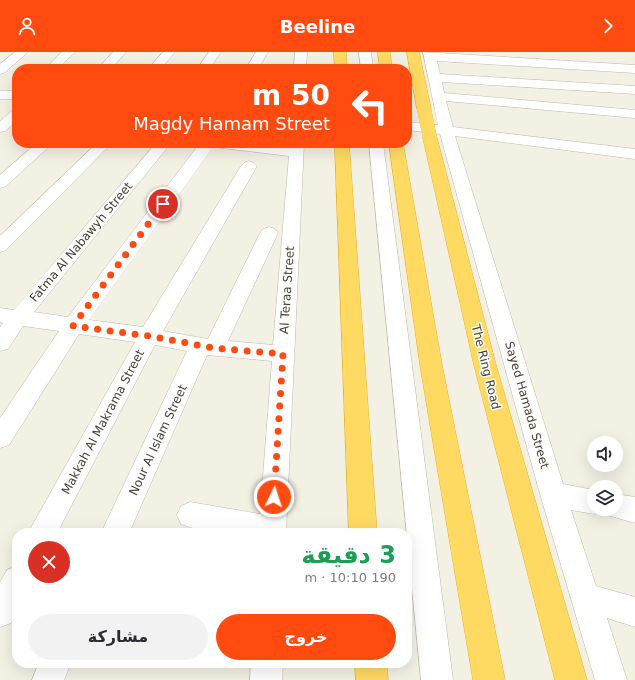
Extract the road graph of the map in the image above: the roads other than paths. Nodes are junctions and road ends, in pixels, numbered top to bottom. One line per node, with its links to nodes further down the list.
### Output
1 (22, 52): 22 (street)
2 (69, 52): 12 (street)
3 (120, 52): 13 (street)
4 (169, 52): 14 (street)
5 (215, 52): 15 (street)
6 (262, 52): 16 (street)
7 (300, 52): 17 (street)
8 (340, 52): 18 (highway)
9 (365, 52): 19 (street)
10 (384, 52): 20 (highway)
11 (424, 54): 21 (street); 25 (street, Sayed Hamada Street); 25 (highway)
12 (56, 64)
13 (109, 64)
14 (158, 64)
15 (207, 64)
16 (255, 64)
17 (300, 64)
18 (341, 64)
19 (366, 64)
20 (385, 64)
21 (635, 69)
22 (0, 70)
23 (635, 90): 25 (street)
24 (12, 94): 26 (street)
25 (433, 94): 27 (street); 31 (street, Sayed Hamada Street)
26 (0, 95)
27 (635, 114)
28 (12, 118): 30 (street)
29 (412, 127): 31 (street)
30 (0, 128)
31 (438, 134): 40 (street); 52 (street, Sayed Hamada Street); 74 (highway, The Ring Road)
32 (40, 148): 42 (street)
33 (100, 148): 44 (street)
34 (160, 148): 45 (street, Fatma Al Nabawyh Street)
35 (204, 148): 46 (street)
36 (296, 148): 50 (street, Al Teraa Street)
37 (342, 148): 61 (highway)
38 (377, 148): 72 (street)
39 (397, 148): 73 (highway)
40 (635, 154)
41 (249, 166): 47 (street, Makkah Al Makrama Street)
42 (0, 183)
43 (269, 233): 49 (street, Nour Al Islam Street)
44 (0, 246)
45 (9, 316): 46 (street); 48 (street, Fatma Al Nabawyh Street)
46 (73, 326): 47 (street); 51 (street)
47 (149, 336): 49 (street); 57 (street, Makkah Al Makrama Street)
48 (0, 343)
49 (207, 347): 50 (street); 58 (street, Nour Al Islam Street)
50 (283, 354): 60 (street, Al Teraa Street)
51 (0, 438)
52 (553, 494): 53 (street); 63 (street, Sayed Hamada Street)
53 (587, 501)
54 (623, 507): 55 (street)
55 (635, 510)
56 (190, 515): 59 (street)
57 (45, 528)
58 (117, 528)
59 (257, 528)
60 (272, 528)
61 (363, 528)
62 (12, 589): 64 (street)
63 (585, 597): 65 (street); 75 (street, Sayed Hamada Street)
64 (0, 612)
65 (635, 612)
66 (54, 668): 69 (street)
67 (267, 668): 70 (street)
68 (371, 668): 71 (highway)
69 (48, 680)
70 (266, 680)
71 (372, 680)
72 (437, 680)
73 (488, 680)
74 (571, 680)
75 (611, 680)

